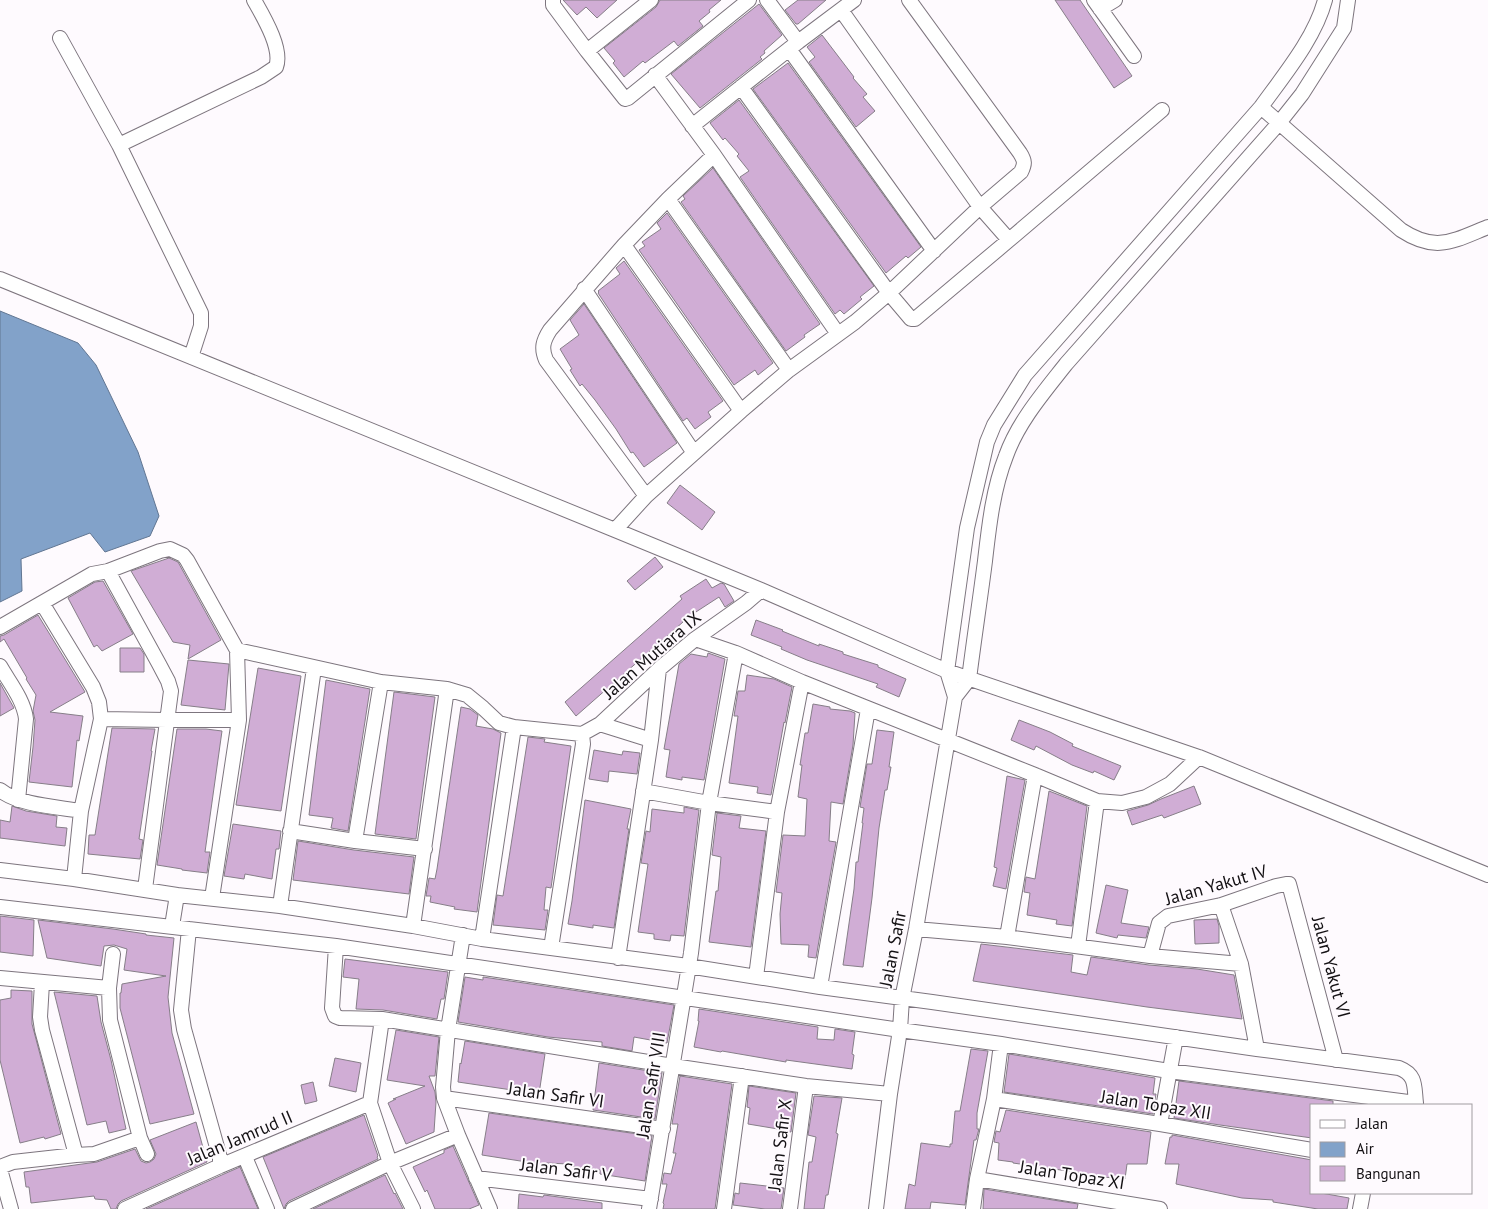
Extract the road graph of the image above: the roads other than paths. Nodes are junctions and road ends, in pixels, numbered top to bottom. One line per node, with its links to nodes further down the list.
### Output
1 (254, 0): 23 (street)
2 (553, 0): 15 (street)
3 (651, 0): 15 (street)
4 (749, 0): 17 (street)
5 (766, 0): 14 (street)
6 (854, 0): 12 (street)
7 (909, 0): 26 (street)
8 (1114, 0): 11 (street)
9 (1325, 0): 19 (street)
10 (1348, 0): 21 (street)
11 (1097, 4): 16 (street)
12 (841, 10): 14 (street); 26 (street)
13 (60, 38): 23 (street)
14 (793, 45): 18 (street); 30 (street)
15 (587, 51): 17 (street)
16 (1134, 56)
17 (655, 75): 22 (street)
18 (741, 86): 22 (street); 33 (street)
19 (1261, 107): 21 (street); 51 (street)
20 (1162, 110): 28 (street)
21 (1280, 123): 27 (street); 52 (street)
22 (692, 126): 24 (street)
23 (120, 144): 35 (street)
24 (714, 155): 25 (street); 34 (street)
25 (668, 199): 29 (street); 36 (street)
26 (980, 207): 28 (street); 30 (street)
27 (1488, 227)
28 (1008, 240): 33 (street)
29 (624, 245): 32 (street); 37 (street)
30 (934, 251): 33 (street)
31 (0, 280): 35 (street)
32 (584, 290): 38 (street); 39 (street)
33 (890, 293): 34 (street)
34 (838, 334): 36 (street)
35 (191, 357): 40 (street)
36 (789, 370): 37 (street)
37 (741, 411): 38 (street)
38 (694, 453): 39 (street)
39 (646, 496): 40 (street)
40 (615, 530): 42 (street)
41 (108, 571): 43 (street); 46 (street); 59 (street)
42 (761, 590): 45 (street, Jalan Mutiara IX); 51 (street)
43 (42, 603): 44 (street); 58 (street)
44 (0, 628)
45 (695, 639): 47 (street); 50 (street, Jalan Mutiara IX)
46 (238, 650): 49 (street); 60 (street)
47 (736, 653): 54 (street); 72 (street, Jalan Safir VIII)
48 (0, 666): 70 (street)
49 (314, 668): 53 (street); 75 (street)
50 (659, 669): 61 (street, Jalan Mutiara IX); 64 (street)
51 (947, 671): 52 (street); 56 (street)
52 (969, 679): 56 (street); 66 (street)
53 (381, 682): 55 (street); 76 (street)
54 (802, 682): 57 (street); 74 (street)
55 (447, 689): 62 (street); 77 (street)
56 (955, 697): 65 (street, Jalan Safir)
57 (868, 709): 65 (street); 107 (street)
58 (101, 719): 59 (street); 73 (street)
59 (167, 720): 60 (street); 82 (street)
60 (239, 720): 84 (street)
61 (600, 724): 63 (street, Jalan Mutiara IX); 64 (street)
62 (514, 727): 63 (street); 94 (street)
63 (582, 734): 97 (street)
64 (651, 740): 69 (street)
65 (948, 740): 67 (street); 91 (street, Jalan Safir)
66 (1199, 758): 71 (street); 79 (street)
67 (1035, 775): 71 (street); 93 (street)
68 (0, 790): 70 (street)
69 (643, 792): 72 (street); 100 (street)
70 (18, 800): 73 (street)
71 (1097, 801): 96 (street)
72 (709, 803): 74 (street); 103 (street, Jalan Safir VIII)
73 (81, 812): 80 (street)
74 (777, 812): 104 (street)
75 (290, 831): 76 (street); 86 (street)
76 (355, 842): 77 (street)
77 (425, 849): 89 (street)
78 (0, 870): 80 (street)
79 (1488, 875)
80 (74, 879): 82 (street)
81 (1290, 884): 85 (street, Jalan Yakut IV); 117 (street, Jalan Yakut VI)
82 (145, 890): 83 (street)
83 (177, 895): 84 (street); 88 (street)
84 (212, 898): 86 (street)
85 (1220, 904): 99 (street, Jalan Yakut IV); 102 (street)
86 (280, 906): 89 (street)
87 (0, 907): 88 (street)
88 (172, 926): 90 (street)
89 (413, 926): 92 (street)
90 (189, 929): 95 (street); 136 (street)
91 (916, 929): 93 (street); 110 (street, Jalan Safir)
92 (463, 935): 94 (street); 101 (street)
93 (1007, 937): 96 (street)
94 (482, 939): 97 (street)
95 (336, 946): 101 (street); 111 (street)
96 (1078, 946): 99 (street)
97 (551, 948): 100 (street)
98 (114, 954): 108 (street)
99 (1150, 956): 102 (street)
100 (618, 958): 103 (street)
101 (458, 964): 109 (street); 112 (street)
102 (1240, 964): 116 (street)
103 (688, 966): 104 (street); 109 (street, Jalan Safir VIII)
104 (756, 977): 107 (street)
105 (0, 978): 106 (street)
106 (42, 982): 108 (street); 133 (street)
107 (820, 987): 110 (street)
108 (109, 988): 130 (street)
109 (683, 998): 113 (street); 118 (street, Jalan Safir VIII)
110 (902, 998): 113 (street, Jalan Safir); 114 (street)
111 (382, 1019): 112 (street); 125 (street)
112 (448, 1030): 118 (street); 123 (street)
113 (900, 1030): 115 (street); 122 (street, Jalan Safir)
114 (1176, 1037): 116 (street); 119 (street)
115 (1000, 1044): 119 (street); 124 (street)
116 (1256, 1049): 117 (street)
117 (1336, 1060): 126 (street)
118 (673, 1066): 120 (street); 128 (street, Jalan Safir VIII)
119 (1169, 1071): 126 (street); 127 (street)
120 (742, 1076): 121 (street); 148 (street)
121 (806, 1086): 122 (street); 149 (street, Jalan Safir X)
122 (890, 1094): 150 (street, Jalan Safir)
123 (444, 1098): 128 (street, Jalan Safir VI); 129 (street)
124 (994, 1098): 127 (street, Jalan Topaz XII); 139 (street)
125 (370, 1103): 134 (street, Jalan Jamrud II); 135 (street)
126 (1417, 1104)
127 (1160, 1124): 131 (street, Jalan Topaz XII)
128 (663, 1129): 141 (street, Jalan Safir VIII)
129 (458, 1136): 135 (street); 138 (street)
130 (140, 1138): 132 (street); 133 (street)
131 (1310, 1150)
132 (147, 1154)
133 (76, 1155): 137 (street)
134 (245, 1157): 136 (street, Jalan Jamrud II); 144 (street)
135 (390, 1163): 145 (street); 146 (street)
136 (220, 1166): 143 (street, Jalan Jamrud II)
137 (0, 1168): 142 (street)
138 (476, 1178): 141 (street, Jalan Safir V); 147 (street)
139 (978, 1179): 151 (street); 152 (street, Jalan Topaz XI)
140 (1363, 1194): 153 (street)
141 (650, 1204)
142 (11, 1209)
143 (125, 1209)
144 (267, 1209)
145 (293, 1209)
146 (412, 1209)
147 (490, 1209)
148 (724, 1209)
149 (790, 1209)
150 (876, 1209)
151 (973, 1209)
152 (1160, 1209)
153 (1360, 1209)

